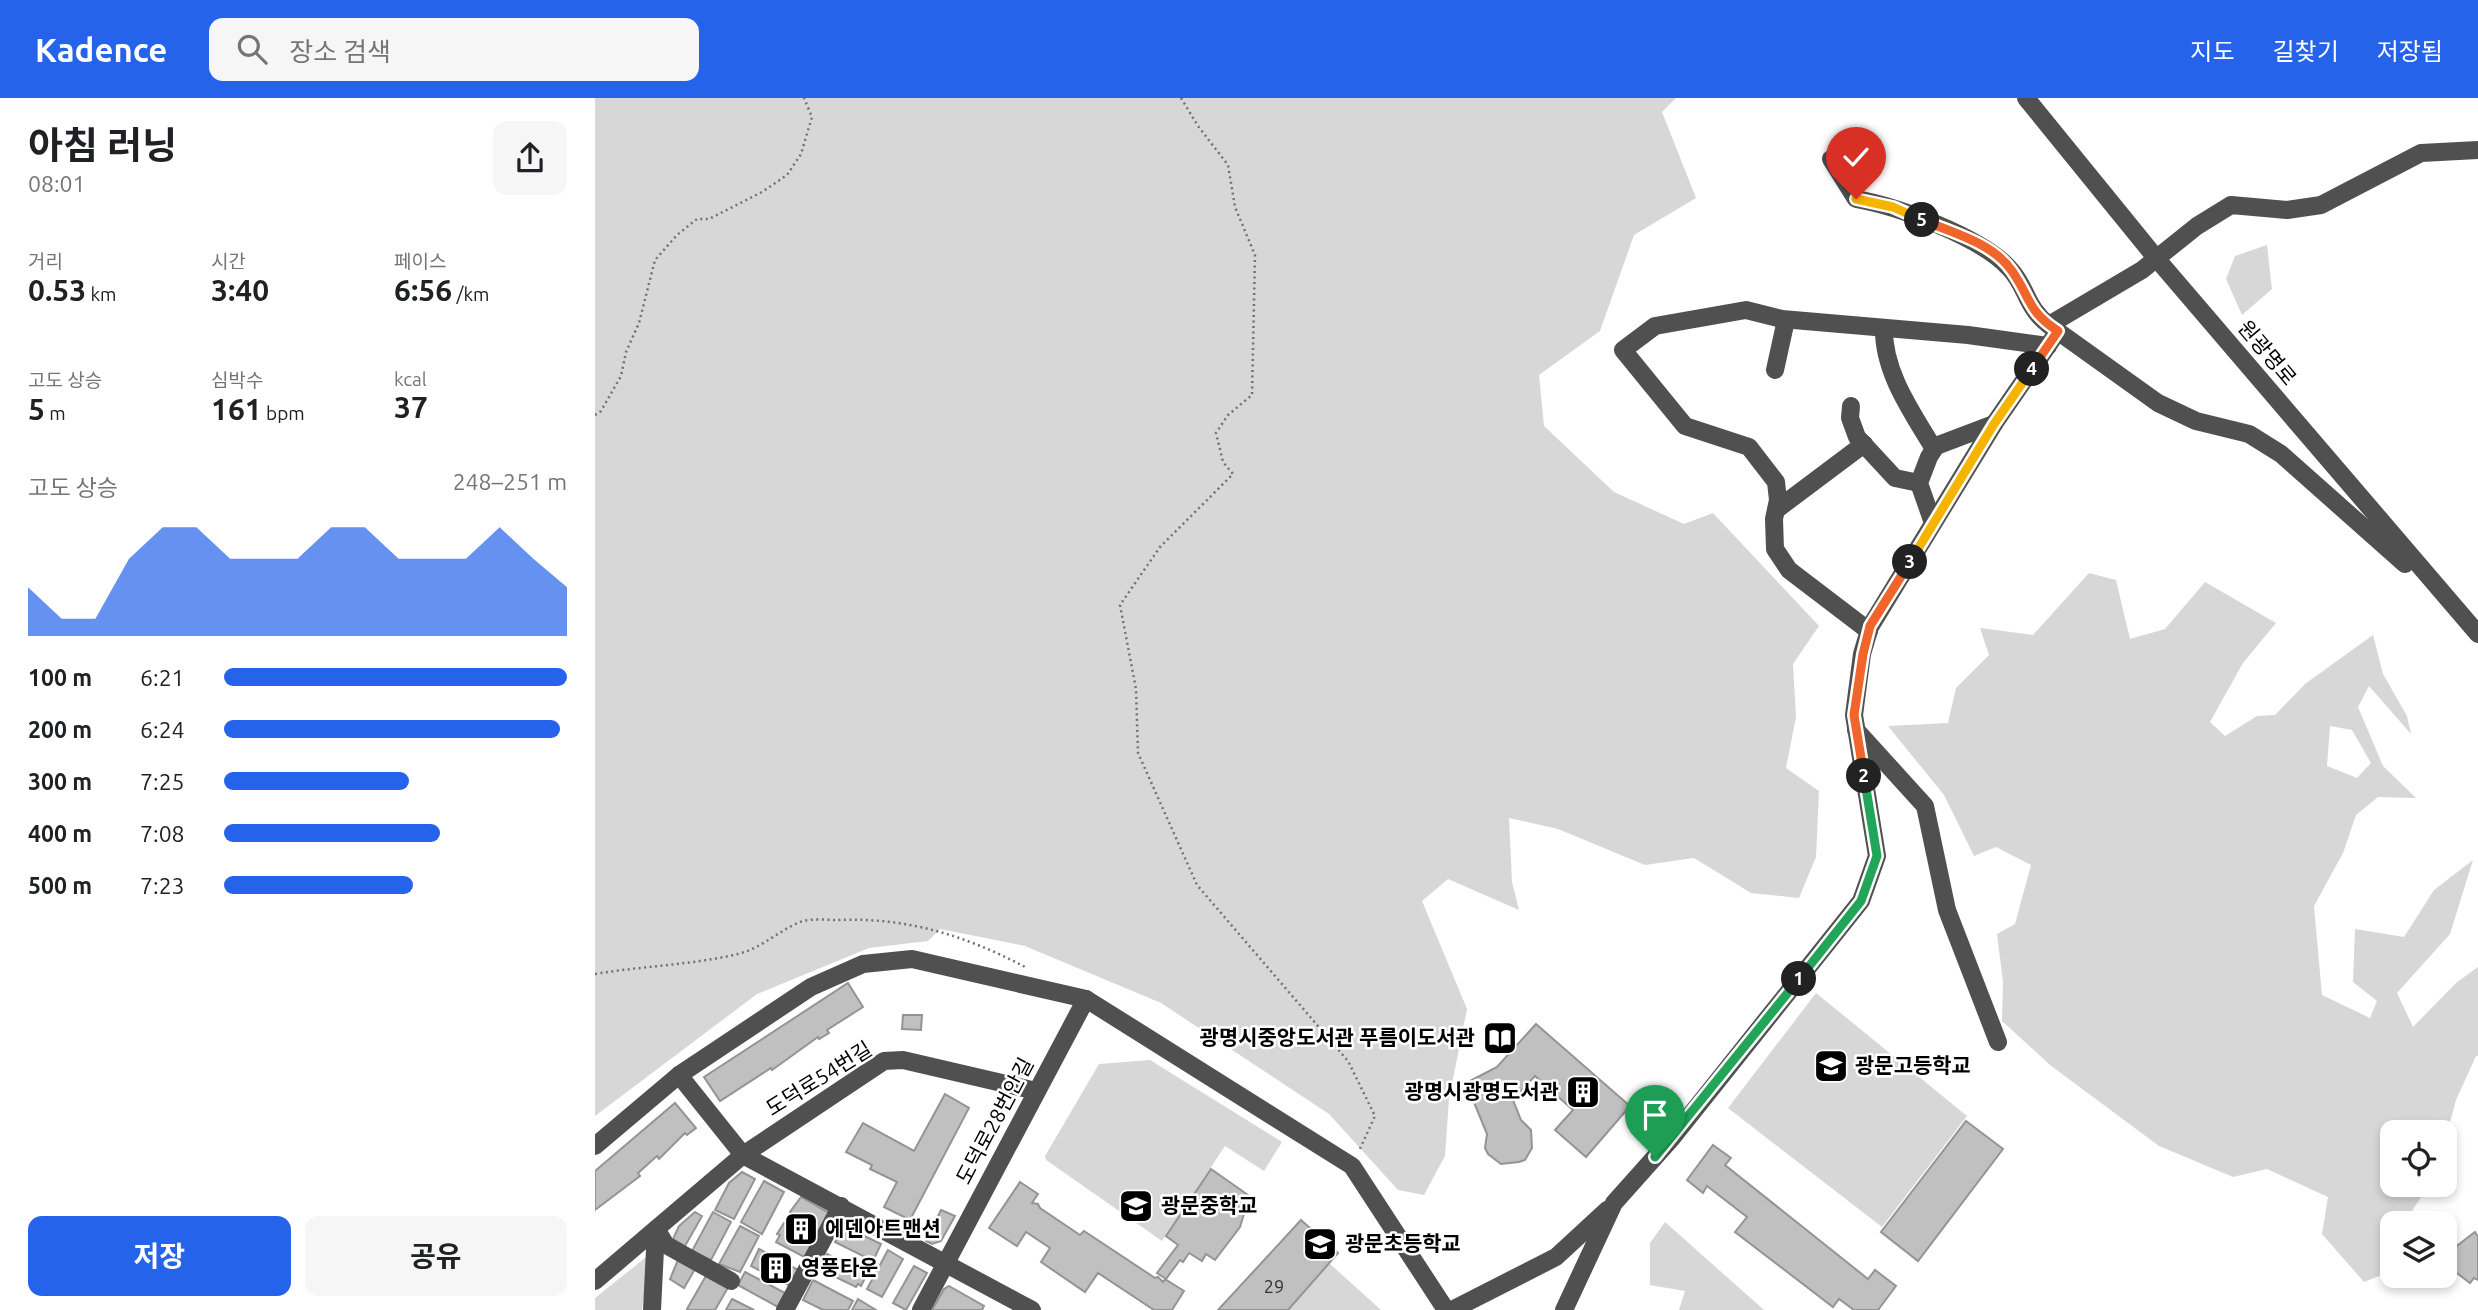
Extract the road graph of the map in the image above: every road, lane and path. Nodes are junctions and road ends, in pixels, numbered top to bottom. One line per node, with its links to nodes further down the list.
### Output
1 (804, 98): 13 (path)
2 (1181, 98): 31 (path)
3 (2026, 98): 6 (street, 원광명로)
4 (2478, 150): 6 (street)
5 (1831, 159): 9 (street)
6 (2156, 258): 9 (street); 21 (street, 원광명로)
7 (1786, 320): 8 (street); 11 (street); 18 (street)
8 (1884, 328): 10 (street); 16 (street)
9 (2054, 328): 10 (street); 21 (street)
10 (2048, 346): 14 (street)
11 (1775, 370)
12 (1851, 406): 15 (street)
13 (595, 415)
14 (1994, 424): 16 (street); 19 (street)
15 (1864, 444): 17 (street); 18 (street)
16 (1934, 449): 17 (street)
17 (1919, 484): 19 (street)
18 (1776, 510): 20 (street)
19 (1933, 523): 20 (street)
20 (1869, 631): 22 (street)
21 (2478, 634)
22 (1856, 729): 26 (street); 32 (street)
23 (1029, 969): 24 (path)
24 (595, 974)
25 (1086, 999): 27 (street); 28 (street, 도덕로28번안길); 31 (street)
26 (1999, 1042)
27 (679, 1075): 29 (street); 30 (street)
28 (1036, 1091): 30 (street, 도덕로54번길); 35 (street, 도덕로28번안길)
29 (595, 1146)
30 (743, 1156): 33 (street); 34 (street, 도덕로54번길)
31 (1352, 1166): 42 (street)
32 (1614, 1203): 43 (street); 44 (street)
33 (841, 1206): 35 (street); 39 (street)
34 (656, 1229): 36 (street, 도덕로54번길); 37 (street); 38 (street)
35 (947, 1264): 40 (street, 도덕로28번안길); 41 (street)
36 (595, 1281)
37 (731, 1281)
38 (652, 1310)
39 (785, 1310)
40 (921, 1310)
41 (1032, 1310)
42 (1446, 1310)
43 (1452, 1310)
44 (1564, 1310)

